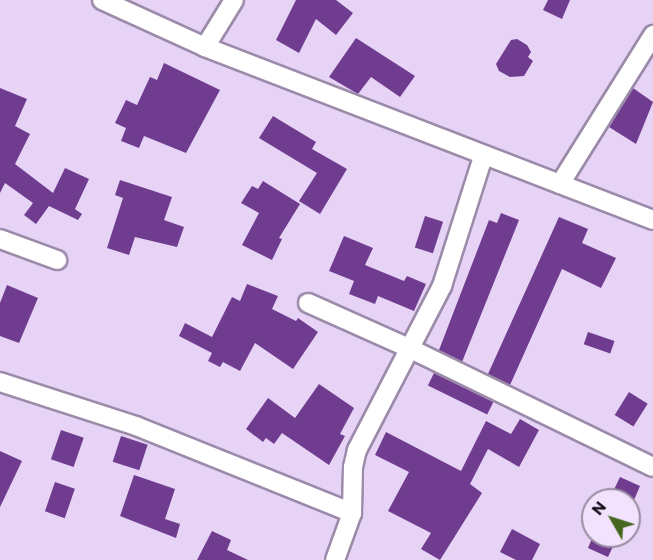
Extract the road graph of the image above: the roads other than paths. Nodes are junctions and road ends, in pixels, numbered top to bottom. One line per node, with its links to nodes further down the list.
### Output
1 (102, 0): 4 (street)
2 (234, 0): 4 (street)
3 (653, 35): 6 (street)
4 (206, 47): 5 (street)
5 (483, 157): 6 (street); 11 (street)
6 (560, 184): 7 (street)
7 (653, 220)
8 (0, 239): 9 (street)
9 (57, 260)
10 (308, 303): 11 (street)
11 (411, 349): 13 (street); 14 (street)
12 (0, 382): 14 (street)
13 (653, 467)
14 (352, 513): 15 (street)
15 (335, 560)

